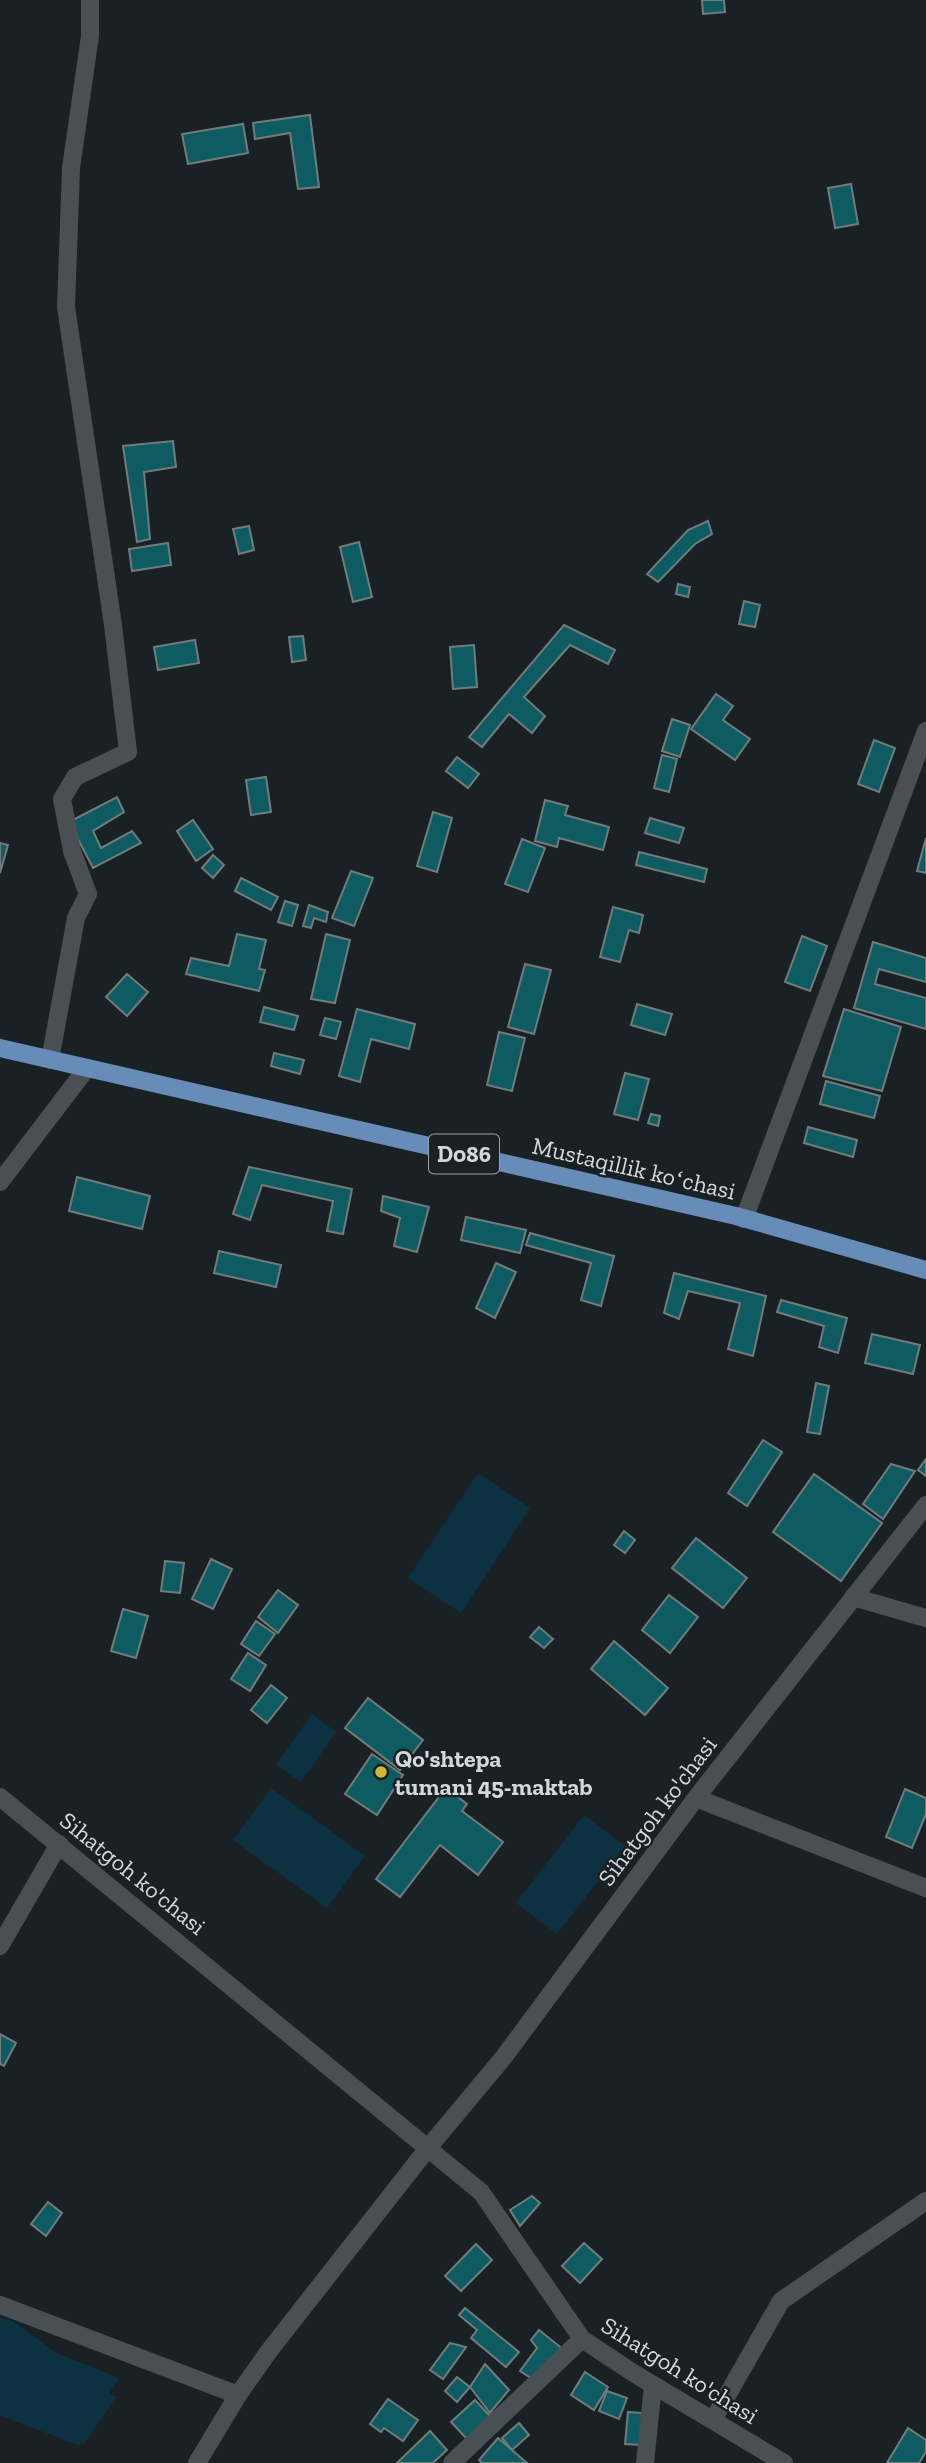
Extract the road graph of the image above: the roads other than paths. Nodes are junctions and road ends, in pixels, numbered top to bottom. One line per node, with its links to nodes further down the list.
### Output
1 (90, 0): 4 (street)
2 (926, 731): 7 (street)
3 (0, 1048): 4 (main road, Mustaqillik koʻchasi / D086)
4 (50, 1060): 5 (main road, Mustaqillik koʻchasi / D086)
5 (87, 1068): 6 (street); 7 (main road, Mustaqillik koʻchasi / D086)
6 (0, 1182)
7 (744, 1219): 8 (main road, Mustaqillik koʻchasi / D086)
8 (926, 1270)
9 (926, 1505): 10 (street, Sihatgoh ko'chasi)
10 (853, 1597): 11 (street); 13 (street, Sihatgoh ko'chasi)
11 (926, 1618)
12 (0, 1797): 14 (street, Sihatgoh ko'chasi)
13 (696, 1798): 15 (street); 17 (street, Sihatgoh ko'chasi)
14 (59, 1844): 16 (street); 17 (street, Sihatgoh ko'chasi)
15 (926, 1888)
16 (0, 1946)
17 (428, 2148): 20 (street, Sihatgoh ko'chasi); 22 (street, Sihatgoh ko'chasi)
18 (926, 2201): 23 (street)
19 (0, 2305): 22 (street)
20 (582, 2339): 21 (street, Sihatgoh ko'chasi); 25 (street)
21 (653, 2385): 23 (street, Sihatgoh ko'chasi); 26 (street)
22 (238, 2395): 24 (street, Sihatgoh ko'chasi)
23 (713, 2420): 27 (street, Sihatgoh ko'chasi)
24 (197, 2463)
25 (452, 2463)
26 (645, 2463)
27 (784, 2463)

